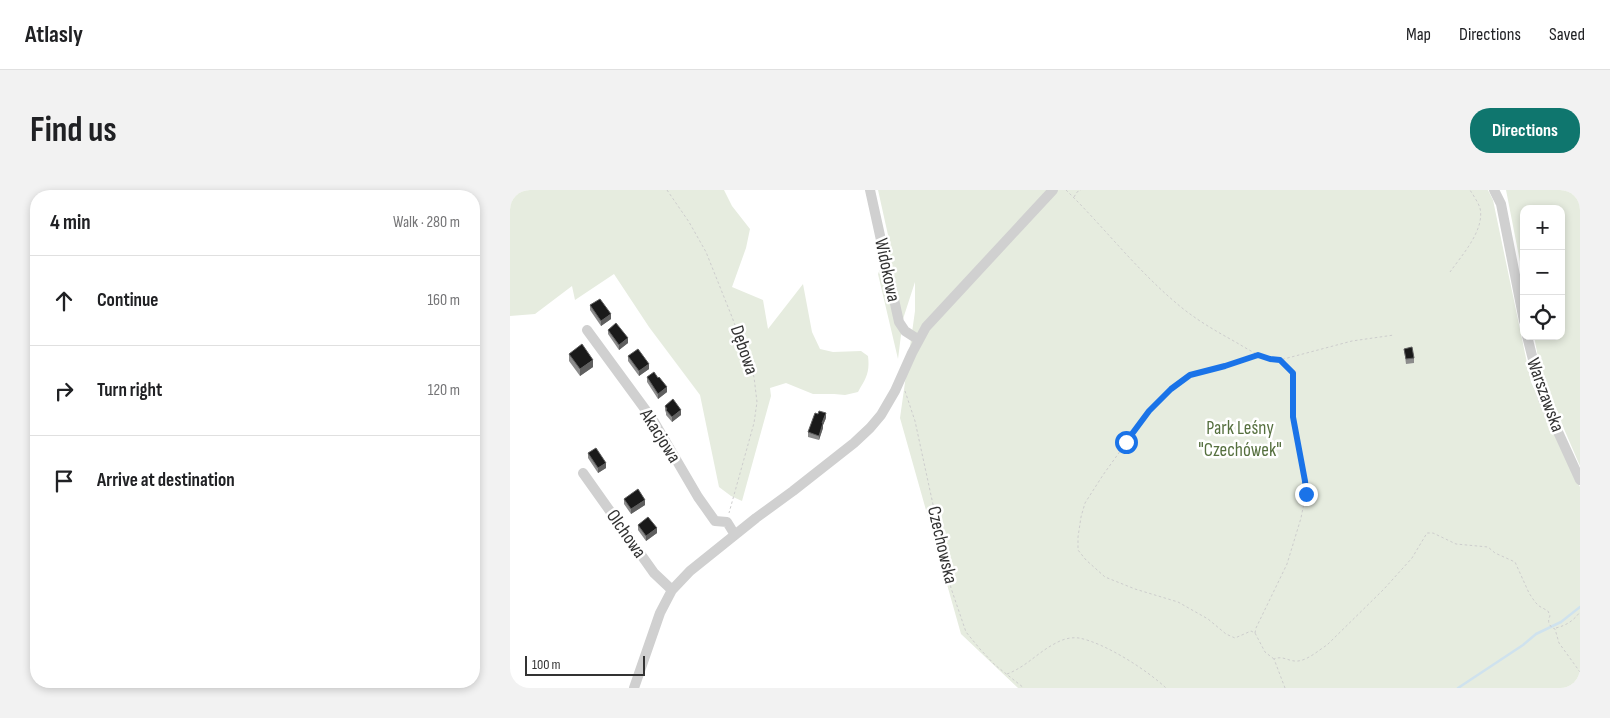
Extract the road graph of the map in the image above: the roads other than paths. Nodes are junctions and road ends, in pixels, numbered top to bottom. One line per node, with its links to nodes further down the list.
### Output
1 (870, 190): 6 (street, Widokowa)
2 (1053, 190): 6 (street)
3 (1494, 190): 4 (street)
4 (1520, 301)
5 (586, 330): 10 (street, Akacjowa)
6 (919, 340): 10 (street)
7 (1528, 340): 9 (street, Warszawska)
8 (583, 474): 11 (street, Olchowa)
9 (1580, 480)
10 (735, 535): 11 (street)
11 (672, 590): 12 (street)
12 (634, 688)

